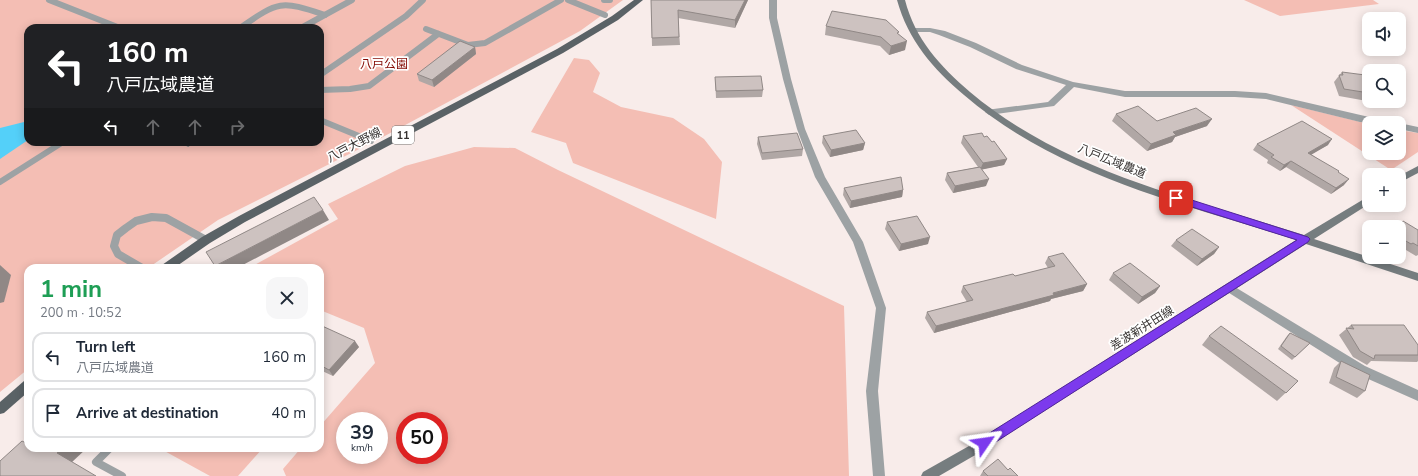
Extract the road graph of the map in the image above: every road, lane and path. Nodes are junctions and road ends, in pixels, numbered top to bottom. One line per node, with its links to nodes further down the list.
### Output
1 (49, 0): 13 (lane)
2 (352, 0): 11 (lane)
3 (424, 0): 19 (lane)
4 (561, 0): 18 (lane)
5 (568, 0): 12 (lane)
6 (604, 0): 7 (lane)
7 (610, 0)
8 (639, 0): 34 (main road, 八戸大野線 / 11)
9 (772, 0): 44 (street)
10 (901, 0): 17 (street, 八戸広域農道)
11 (325, 15): 14 (lane); 15 (lane)
12 (605, 15)
13 (110, 24)
14 (246, 24)
15 (308, 24)
16 (426, 29): 18 (lane)
17 (913, 30): 20 (street); 22 (street, 八戸広域農道)
18 (438, 34): 21 (lane)
19 (324, 72)
20 (1072, 84): 22 (street); 23 (street)
21 (324, 90)
22 (989, 112): 33 (street, 八戸広域農道)
23 (1362, 119)
24 (324, 122): 27 (lane)
25 (1406, 127): 26 (street)
26 (1418, 130)
27 (371, 141)
28 (57, 146): 31 (lane)
29 (1418, 168): 30 (street)
30 (1406, 176)
31 (0, 182)
32 (1362, 203): 33 (street, 差波新井田線)
33 (1305, 239): 37 (street, 八戸広域農道); 38 (street, 差波新井田線)
34 (206, 240): 35 (lane); 36 (main road, 八戸大野線 / 11)
35 (135, 264)
36 (172, 264)
37 (1418, 277)
38 (1230, 288): 40 (street); 45 (street, 差波新井田線)
39 (24, 388): 41 (main road)
40 (1418, 396)
41 (0, 409)
42 (106, 452): 43 (lane)
43 (122, 476)
44 (879, 476)
45 (927, 476)

